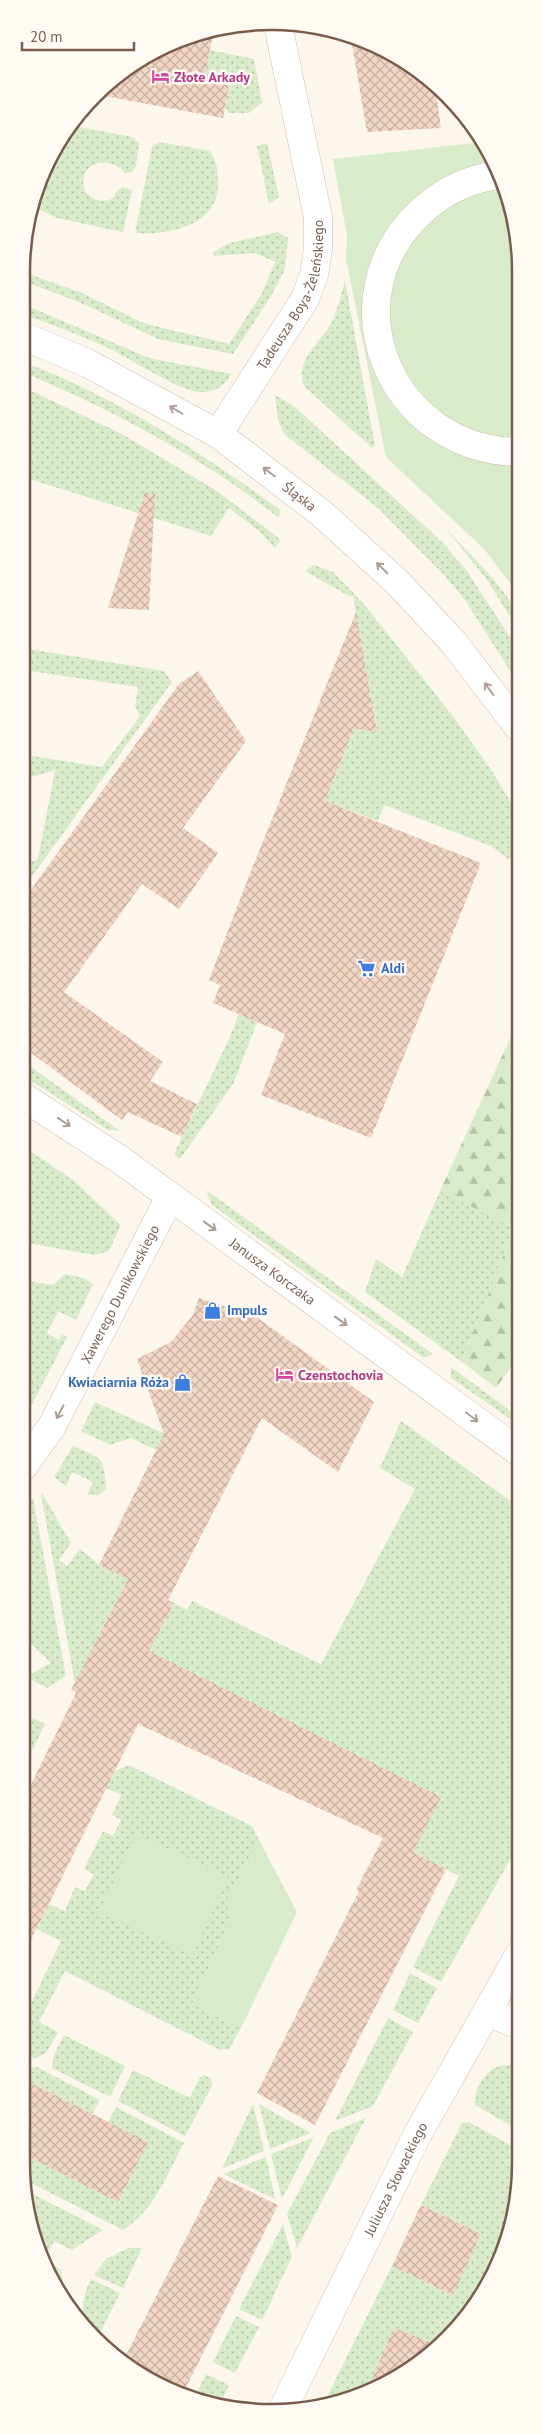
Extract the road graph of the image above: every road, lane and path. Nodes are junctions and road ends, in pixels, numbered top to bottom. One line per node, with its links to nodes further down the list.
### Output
1 (279, 31): 4 (street, Tadeusza Boya-Żeleńskiego)
2 (493, 176): 5 (street)
3 (30, 339): 4 (street, Śląska, one-way to 3)
4 (218, 434): 6 (street, Śląska, one-way to 4)
5 (512, 451)
6 (512, 719)
7 (30, 1101): 8 (street, Janusza Korczaka, one-way to 8)
8 (170, 1197): 9 (street, Janusza Korczaka, one-way to 9); 10 (street, Xawerego Dunikowskiego, one-way to 10)
9 (512, 1447)
10 (30, 1457)
11 (512, 1967): 12 (street, Juliusza Słowackiego)
12 (487, 2012): 13 (street); 14 (street, Juliusza Słowackiego)
13 (512, 2022)
14 (286, 2403)

